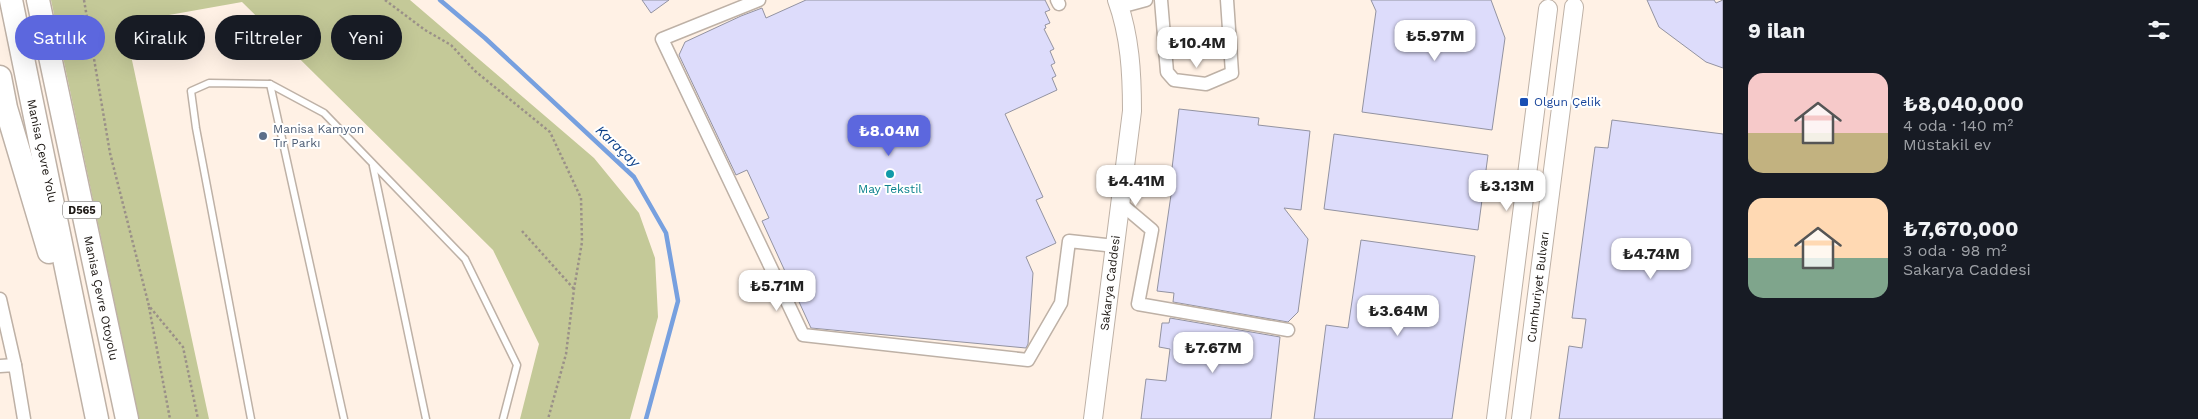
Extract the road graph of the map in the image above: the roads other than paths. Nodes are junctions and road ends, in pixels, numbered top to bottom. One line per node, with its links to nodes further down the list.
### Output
1 (10, 0): 19 (highway, Manisa Çevre Yolu / D565)
2 (38, 0): 22 (highway, Manisa Çevre Otoyolu / D565)
3 (759, 0): 14 (street)
4 (1146, 0): 8 (street)
5 (1161, 0): 6 (street)
6 (1227, 0)
7 (1578, 2): 9 (main road); 29 (main road, Cumhuriyet Bulvarı)
8 (1118, 3): 13 (main road, Sakarya Caddesi)
9 (1544, 4): 28 (main road, Cumhuriyet Bulvarı)
10 (0, 77): 19 (highway)
11 (270, 84): 12 (lane); 23 (lane); 24 (lane)
12 (373, 164): 25 (lane); 26 (lane)
13 (1120, 203): 14 (main road, Sakarya Caddesi); 16 (street)
14 (1115, 246): 27 (main road, Sakarya Caddesi)
15 (0, 299): 17 (street)
16 (1288, 330)
17 (15, 364): 18 (street); 20 (street)
18 (0, 366)
19 (88, 382): 21 (highway, Manisa Çevre Yolu / D565)
20 (24, 419)
21 (97, 419)
22 (127, 419)
23 (251, 419)
24 (344, 419)
25 (426, 419)
26 (503, 419)
27 (1094, 419)
28 (1496, 419)
29 (1521, 419)

